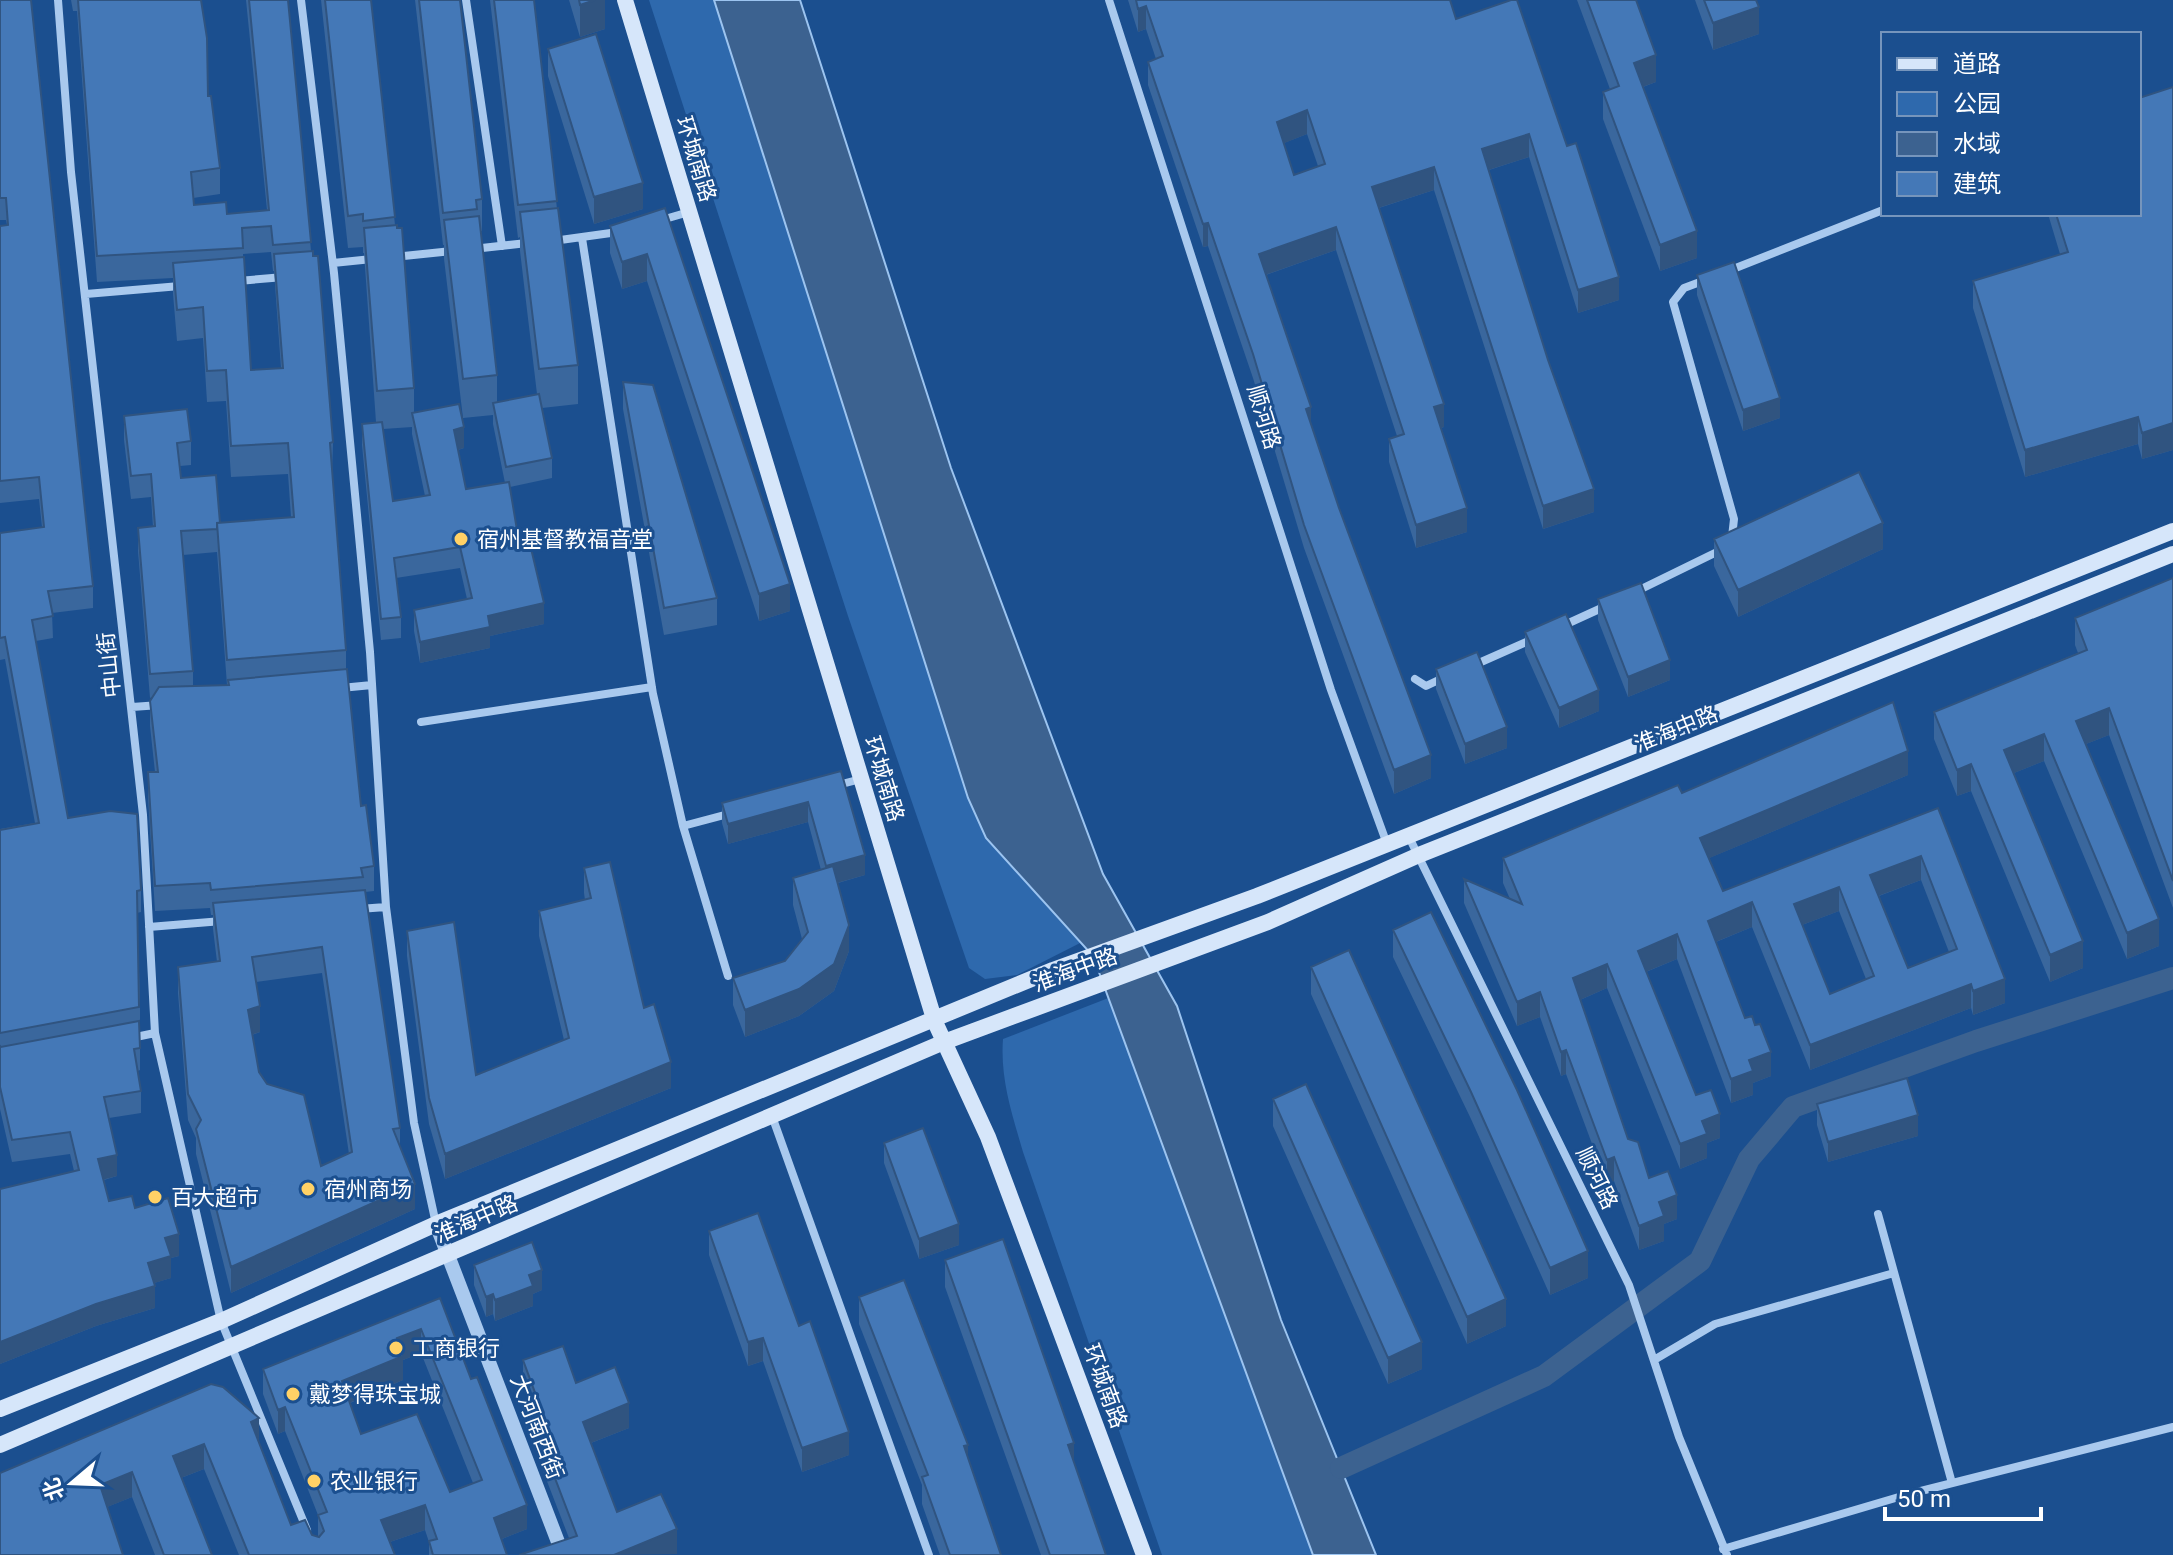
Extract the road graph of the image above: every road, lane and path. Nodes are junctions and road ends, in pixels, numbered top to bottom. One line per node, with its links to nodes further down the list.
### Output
1 (58, 0): 17 (street, 中山街)
2 (301, 0): 12 (street)
3 (466, 0): 11 (street)
4 (625, 0): 7 (main road, 环城南路)
5 (1109, 0): 36 (street, 顺河路)
6 (1881, 211): 20 (street)
7 (689, 212): 8 (street); 31 (main road, 环城南路)
8 (646, 224)
9 (632, 228): 10 (street)
10 (582, 238): 11 (street); 26 (street)
11 (502, 246): 12 (street)
12 (334, 268): 13 (street); 25 (street)
13 (319, 274)
14 (288, 277): 15 (street)
15 (225, 282)
16 (194, 285): 17 (street)
17 (86, 294): 29 (street, 中山街)
18 (2173, 531): 35 (main road, 淮海中路)
19 (2173, 554): 37 (main road, 淮海中路)
20 (1629, 595)
21 (1616, 601): 22 (street)
22 (1467, 668)
23 (1453, 674): 24 (street)
24 (1415, 679)
25 (372, 685): 27 (street); 38 (street)
26 (652, 687): 30 (street); 34 (street)
27 (327, 689)
28 (177, 703): 29 (street)
29 (132, 707): 41 (street, 中山街)
30 (421, 722)
31 (861, 779): 32 (street); 43 (main road, 环城南路)
32 (817, 791)
33 (743, 810): 34 (street)
34 (683, 826): 42 (street)
35 (1408, 835): 36 (main road, 淮海中路); 37 (street, 顺河路)
36 (1387, 844): 43 (main road, 淮海中路)
37 (1419, 855): 46 (main road, 淮海中路); 54 (street, 顺河路)
38 (386, 907): 39 (street); 49 (street)
39 (355, 910)
40 (228, 920): 41 (street)
41 (149, 927): 44 (street, 中山街)
42 (728, 976)
43 (935, 1022): 46 (main road, 环城南路); 49 (main road, 淮海中路)
44 (155, 1033): 45 (street); 52 (street, 中山街)
45 (124, 1039)
46 (944, 1042): 47 (main road, 淮海中路); 63 (main road, 环城南路)
47 (772, 1116): 50 (main road, 淮海中路); 62 (street)
48 (1878, 1214): 51 (street)
49 (436, 1224): 50 (street, 大河南西街); 52 (main road, 淮海中路)
50 (448, 1255): 53 (main road, 淮海中路); 61 (street, 大河南西街)
51 (1894, 1273): 54 (street); 58 (street)
52 (221, 1321): 53 (street, 中山街); 55 (main road, 淮海中路)
53 (232, 1347): 57 (main road, 淮海中路); 59 (street, 中山街)
54 (1654, 1360): 60 (street, 顺河路)
55 (0, 1409)
56 (2173, 1427): 58 (street)
57 (0, 1445)
58 (1952, 1483): 60 (street)
59 (312, 1542)
60 (1725, 1552)
61 (563, 1555)
62 (929, 1555)
63 (1144, 1555)

